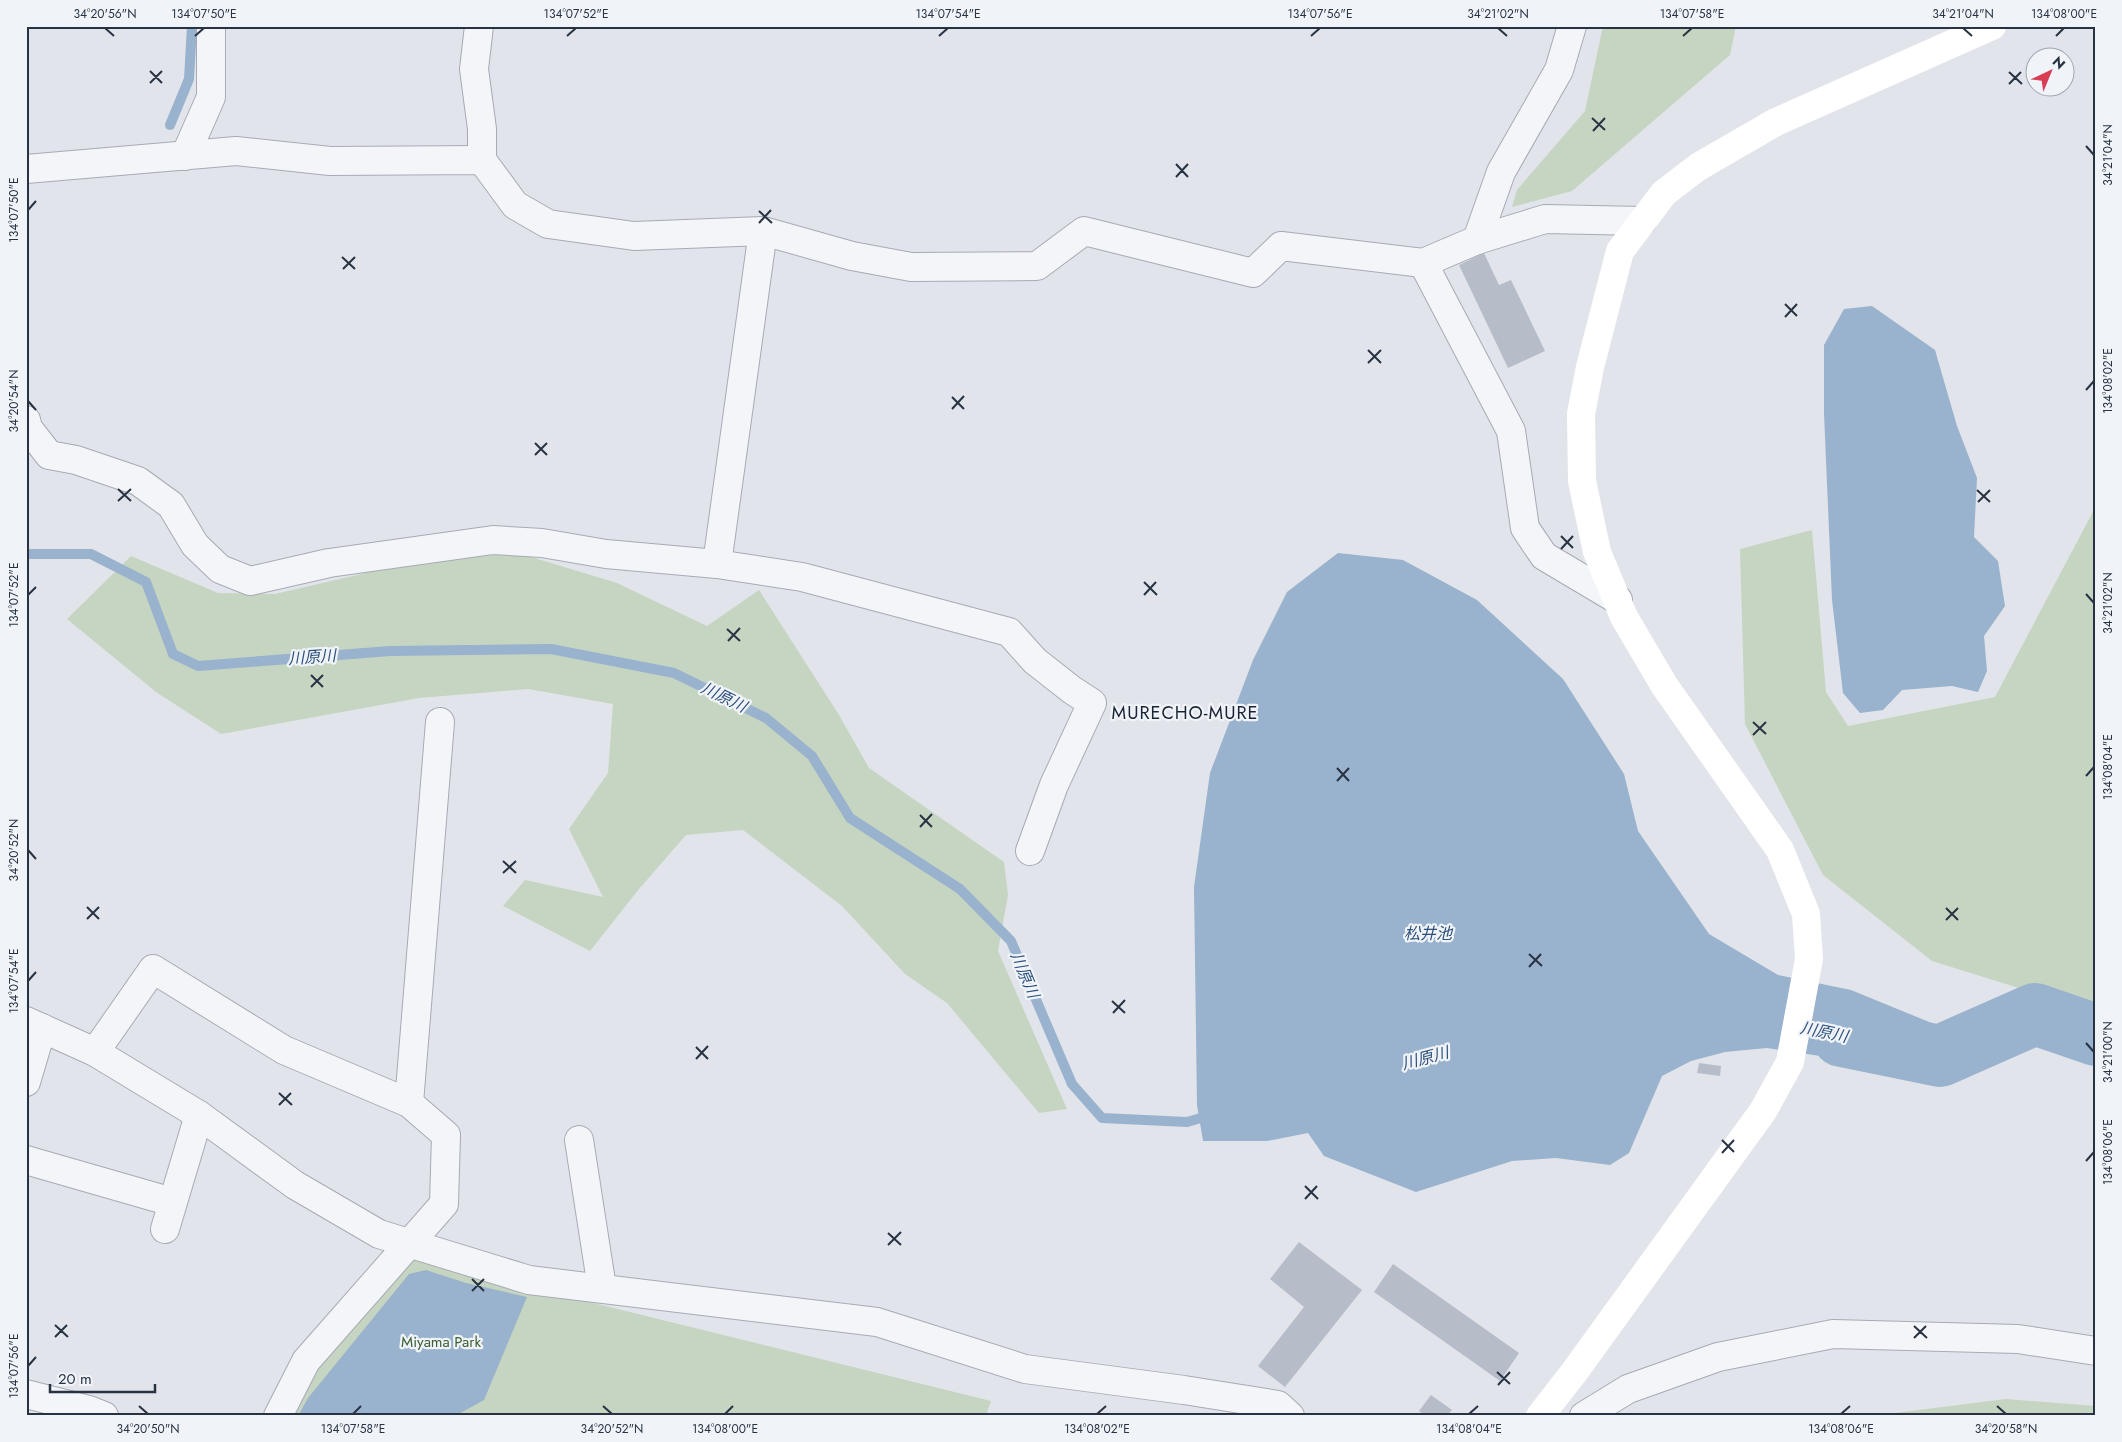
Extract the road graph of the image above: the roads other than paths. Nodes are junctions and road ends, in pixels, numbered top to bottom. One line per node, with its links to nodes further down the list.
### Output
1 (211, 26): 5 (street)
2 (479, 26): 6 (street)
3 (1572, 26): 10 (street)
4 (1992, 26): 8 (street)
5 (185, 156): 6 (street); 7 (street)
6 (482, 160): 9 (street)
7 (26, 169)
8 (1642, 220): 10 (street); 14 (street)
9 (763, 231): 11 (street); 13 (street)
10 (1477, 240): 11 (street)
11 (1423, 263): 14 (street)
12 (26, 420): 13 (street)
13 (717, 564): 16 (street)
14 (1618, 600): 33 (street)
15 (440, 722): 20 (street)
16 (1030, 851)
17 (34, 1025): 18 (street); 19 (street)
18 (95, 1052): 20 (street); 21 (street)
19 (26, 1082)
20 (409, 1103): 26 (street)
21 (199, 1115): 24 (street); 26 (street)
22 (579, 1140): 27 (street)
23 (26, 1160): 24 (street)
24 (172, 1202): 25 (street)
25 (165, 1229)
26 (411, 1244): 27 (street); 31 (street)
27 (602, 1288): 32 (street)
28 (2096, 1350): 34 (street)
29 (26, 1394): 30 (street)
30 (104, 1416)
31 (278, 1416)
32 (1290, 1416)
33 (1540, 1416)
34 (1584, 1416)

